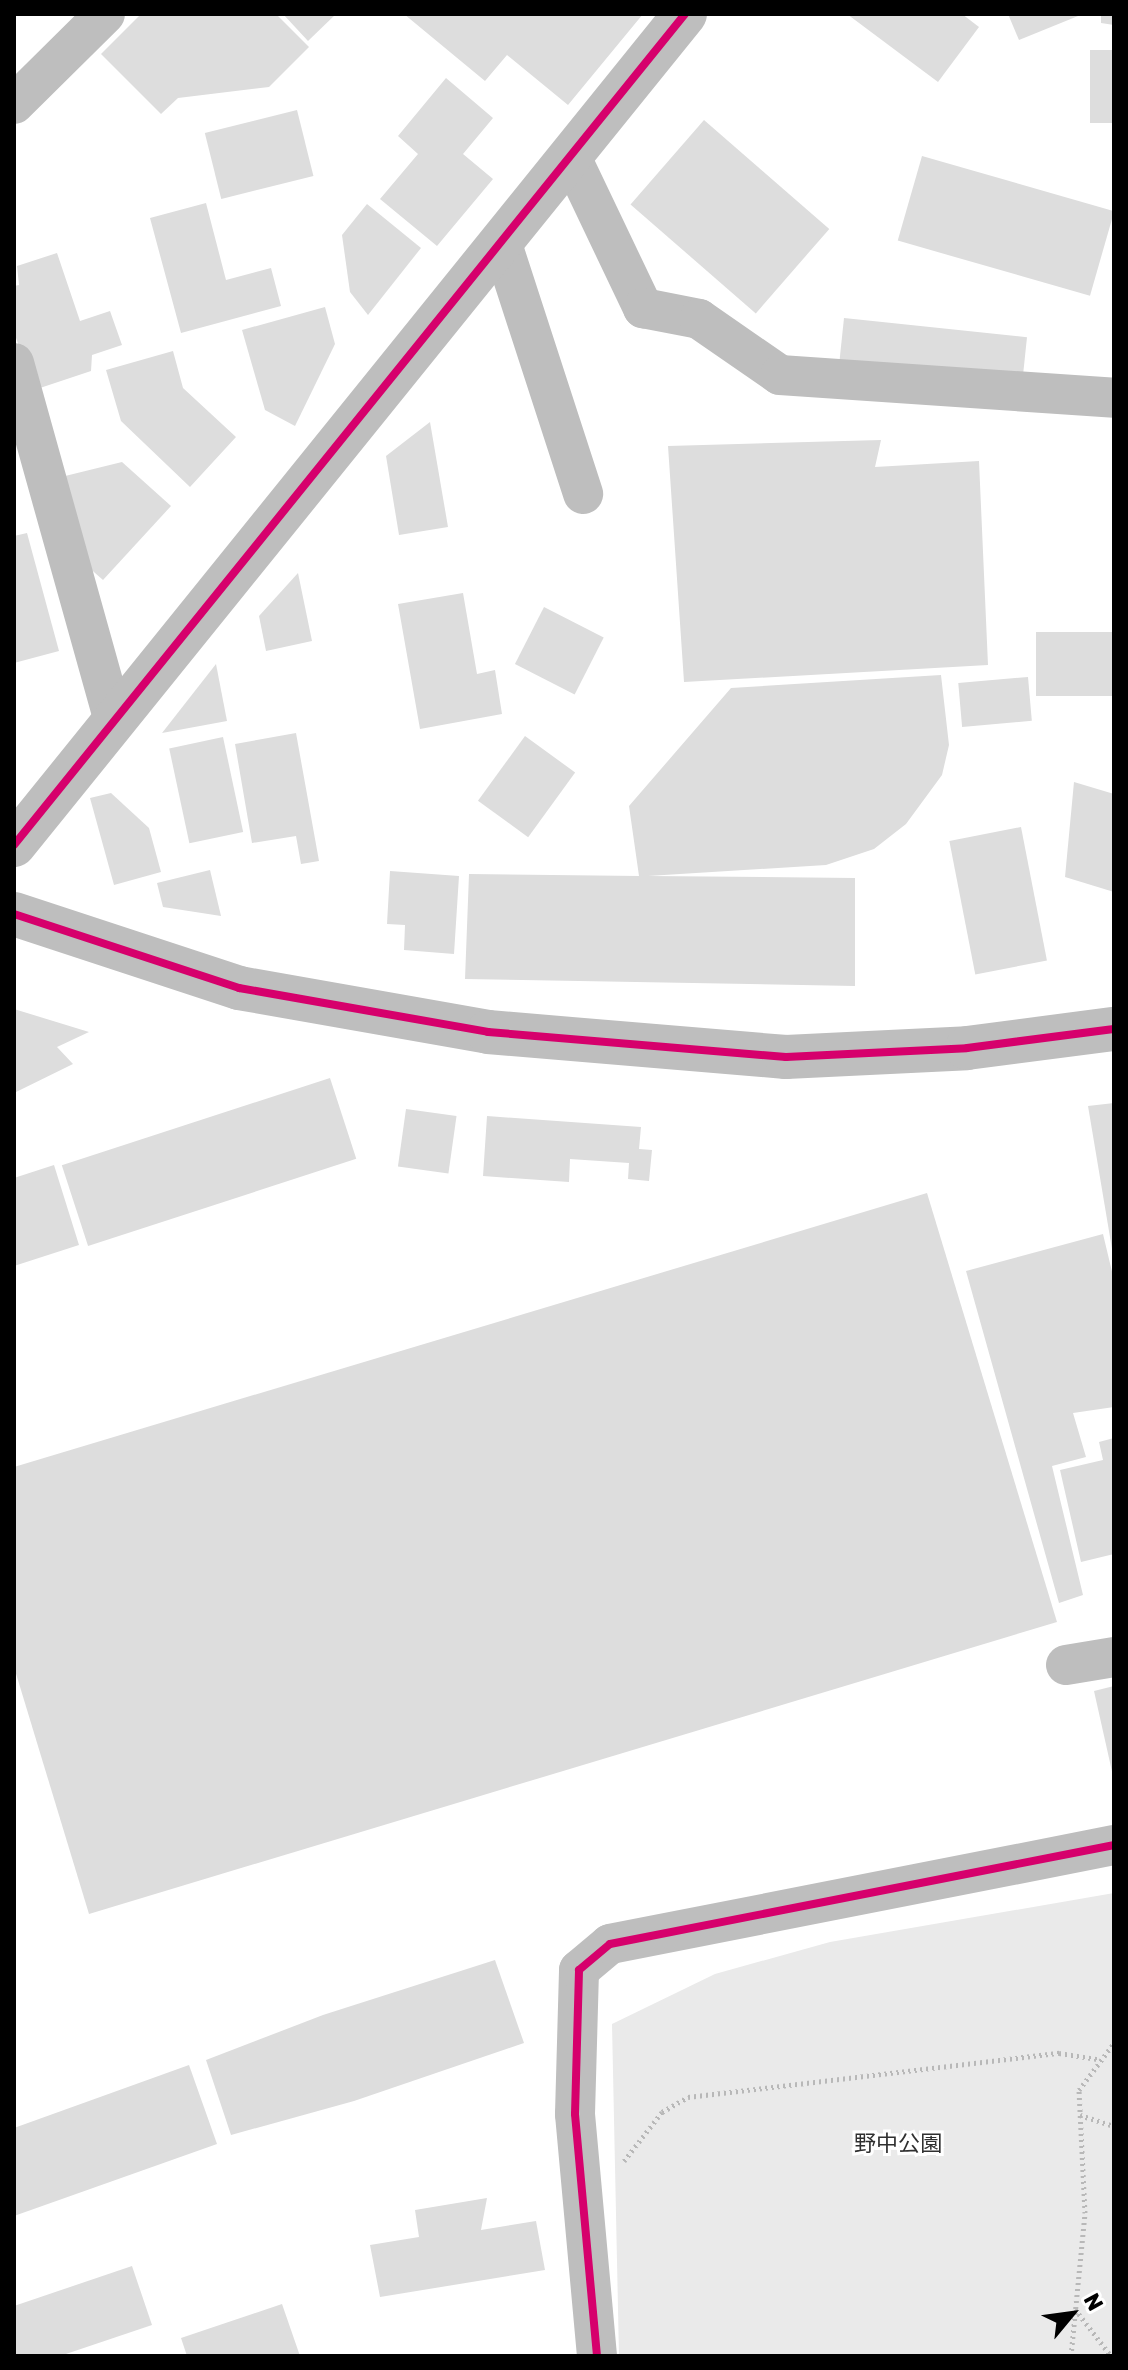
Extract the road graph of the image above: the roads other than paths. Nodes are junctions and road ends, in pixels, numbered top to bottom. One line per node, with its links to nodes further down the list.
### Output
1 (105, 14): 3 (street)
2 (685, 14): 4 (street)
3 (14, 104)
4 (570, 155): 5 (street); 7 (street)
5 (501, 241): 8 (street); 9 (street)
6 (14, 363): 9 (street)
7 (1114, 398)
8 (583, 494)
9 (113, 717): 10 (street)
10 (14, 845)
11 (14, 914): 12 (street)
12 (1114, 1029)
13 (1114, 1657): 14 (street)
14 (1066, 1665)
15 (1114, 1845): 16 (street)
16 (597, 2356)

